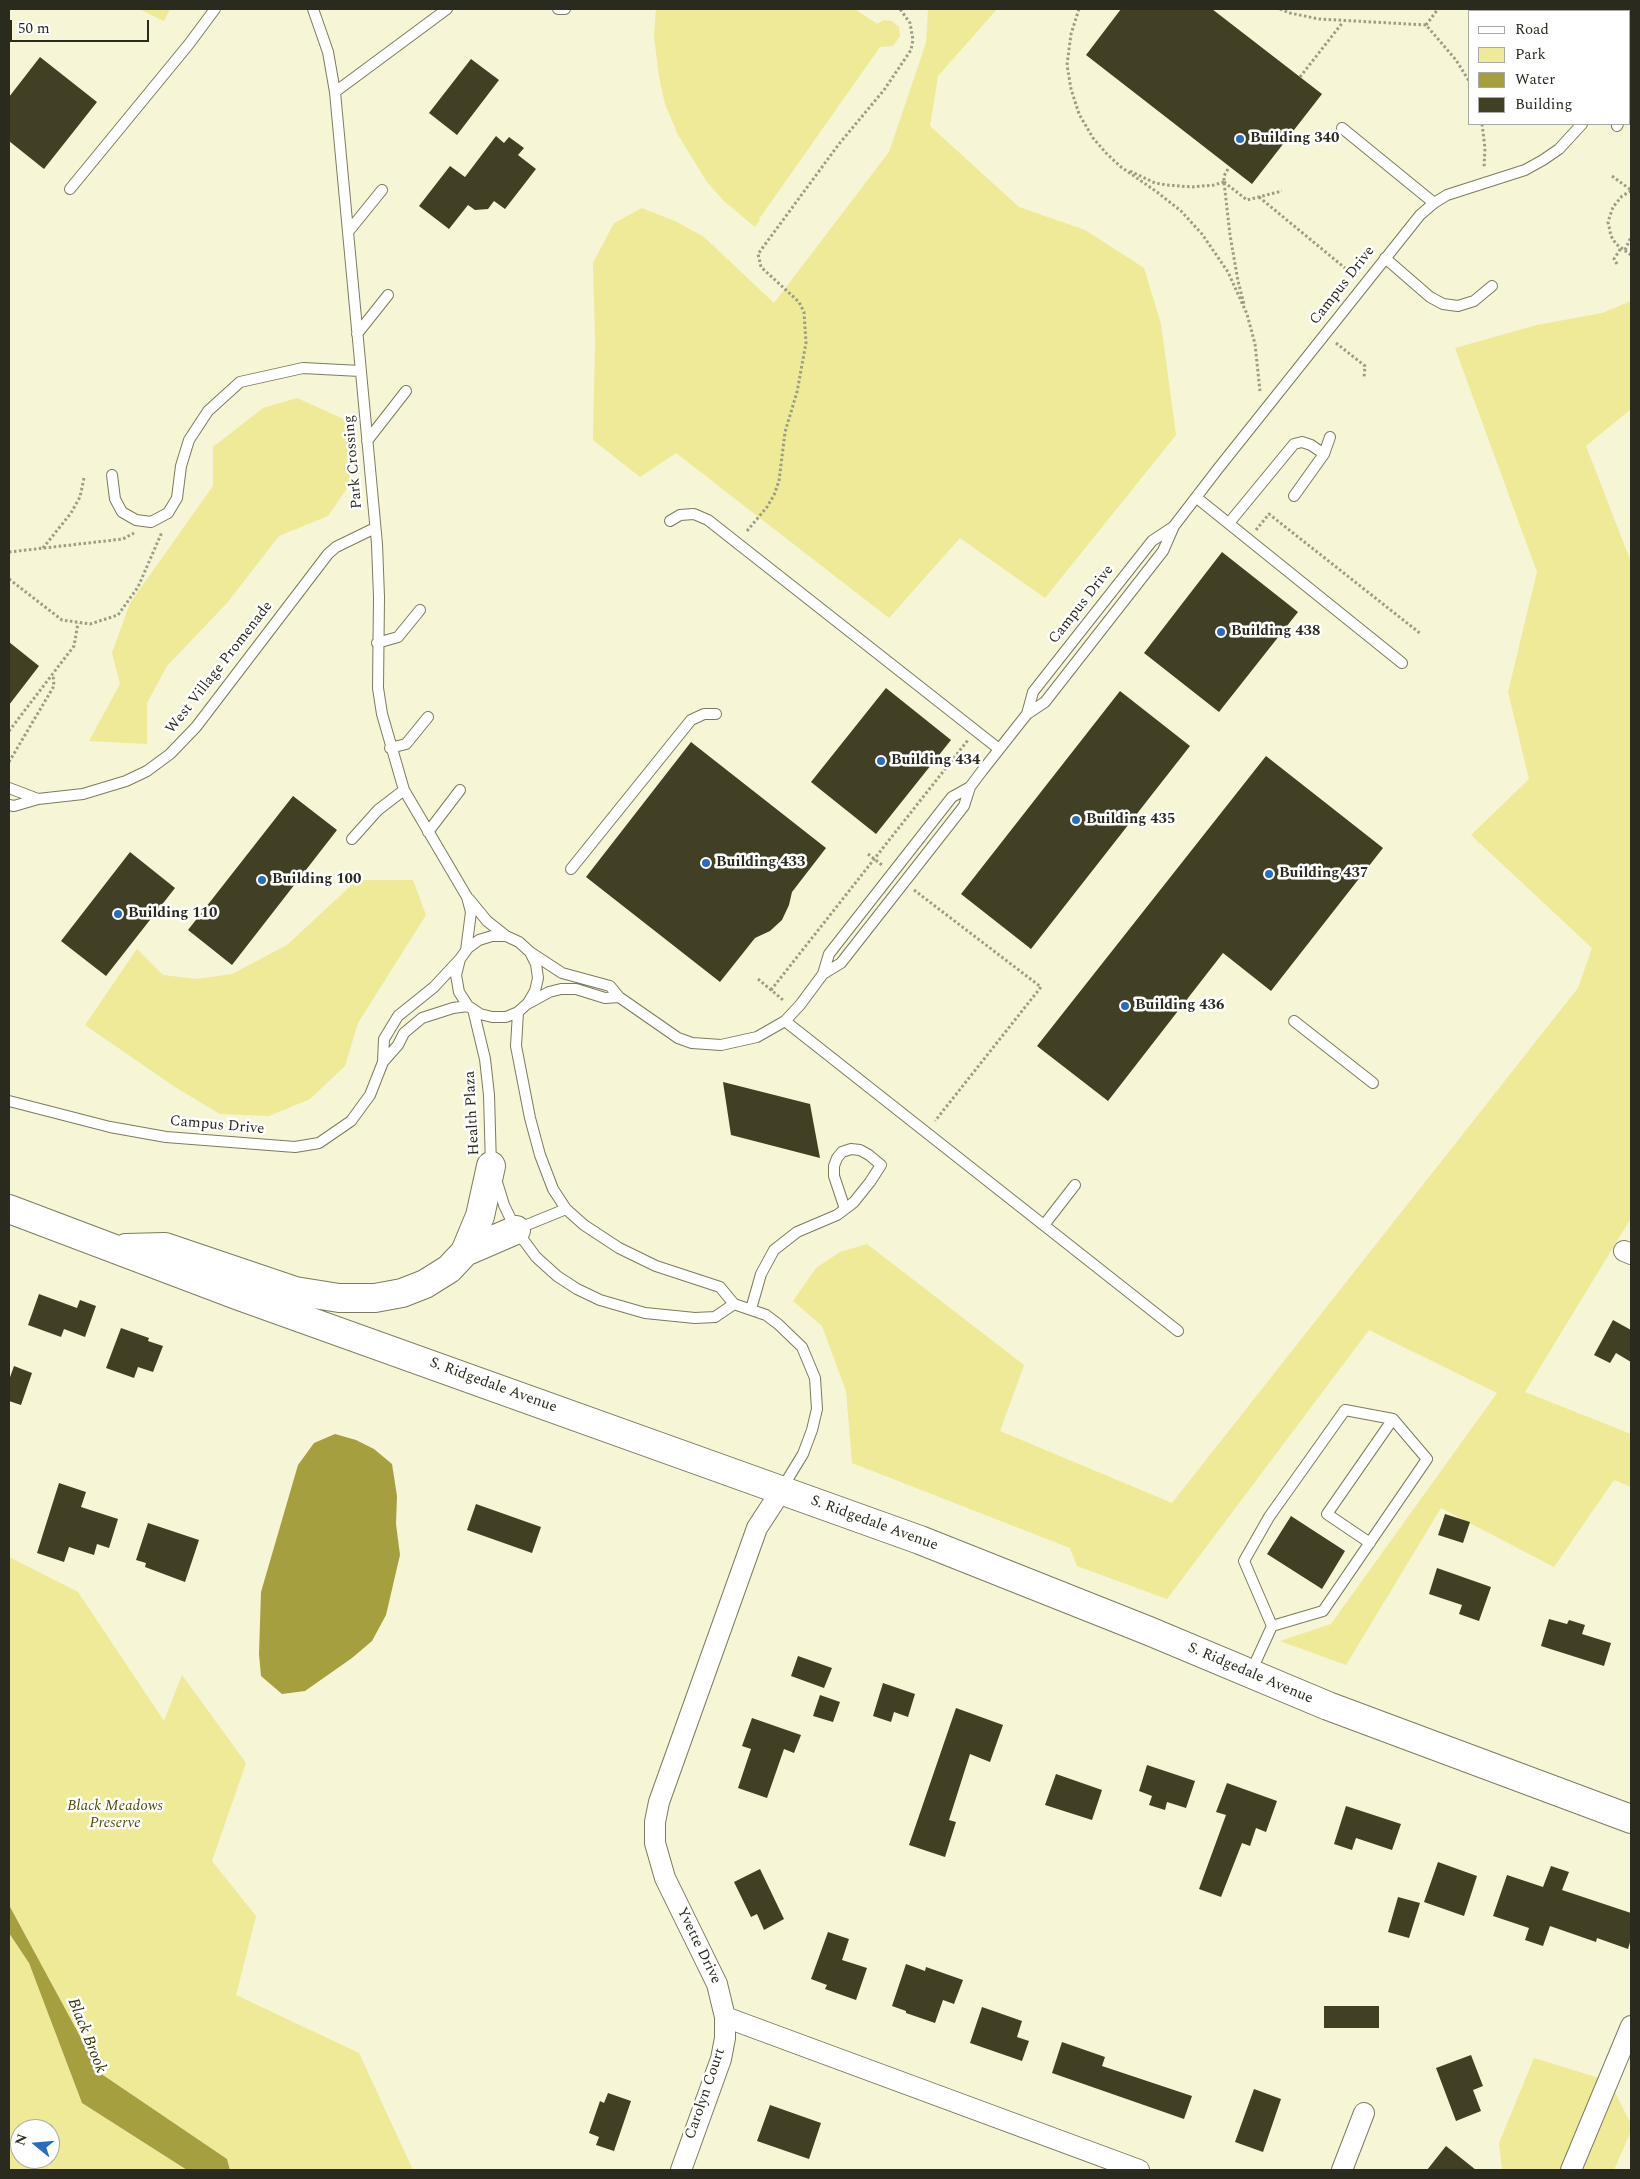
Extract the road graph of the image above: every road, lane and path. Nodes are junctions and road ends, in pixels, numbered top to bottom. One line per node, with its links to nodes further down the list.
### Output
1 (215, 9): 23 (lane)
2 (313, 9): 14 (lane, Park Crossing)
3 (447, 9): 14 (lane)
4 (558, 9): 5 (lane)
5 (565, 9)
6 (900, 9): 59 (path)
7 (1079, 9): 18 (path)
8 (1280, 9): 10 (path)
9 (1438, 9): 11 (path)
10 (1343, 22): 11 (path); 12 (path)
11 (1426, 24): 13 (path)
12 (1300, 77)
13 (1468, 78)
14 (335, 92): 29 (lane, Park Crossing)
15 (1482, 125): 20 (path)
16 (1581, 125): 28 (lane, Campus Drive)
17 (1342, 128): 28 (lane)
18 (1120, 167): 22 (path); 39 (path)
19 (1228, 169): 22 (path)
20 (1484, 169)
21 (1612, 176): 25 (path)
22 (1224, 182): 27 (path); 39 (path)
23 (70, 189)
24 (382, 190): 29 (lane)
25 (1631, 190): 31 (path)
26 (1282, 191): 27 (path)
27 (1260, 197): 36 (path)
28 (1434, 202): 34 (lane, Campus Drive)
29 (348, 232): 40 (lane, Park Crossing)
30 (1631, 238): 32 (path)
31 (1621, 248): 32 (path); 35 (path)
32 (1625, 251): 33 (path)
33 (1631, 255)
34 (1385, 258): 37 (lane); 52 (lane, Campus Drive)
35 (1617, 264)
36 (1351, 273)
37 (1492, 286)
38 (388, 295): 40 (lane)
39 (1246, 314): 45 (path)
40 (357, 334): 42 (lane, Park Crossing)
41 (1336, 342): 43 (path)
42 (360, 371): 47 (lane, Park Crossing); 49 (lane)
43 (1364, 378)
44 (406, 391): 47 (lane)
45 (1260, 391)
46 (1330, 437): 48 (lane)
47 (367, 441): 56 (lane, Park Crossing)
48 (1324, 454): 51 (lane); 54 (lane)
49 (112, 475)
50 (84, 478): 61 (path)
51 (1294, 496)
52 (1196, 498): 54 (lane); 55 (lane, Campus Drive)
53 (670, 520): 76 (lane)
54 (1228, 523): 68 (lane)
55 (1174, 526): 71 (lane, Campus Drive); 71 (lane, Campus Drive)
56 (375, 528): 67 (lane, Park Crossing); 84 (lane, West Village Promenade)
57 (1256, 530): 66 (path)
58 (162, 531): 65 (path)
59 (747, 531)
60 (134, 533): 61 (path)
61 (42, 549): 62 (path)
62 (9, 552)
63 (9, 579): 65 (path)
64 (420, 610): 67 (lane)
65 (78, 623): 69 (path)
66 (1421, 634)
67 (378, 643): 75 (lane, Park Crossing)
68 (1402, 663)
69 (53, 673): 73 (path); 78 (path)
70 (716, 714): 90 (lane)
71 (1027, 714): 76 (lane, Campus Drive)
72 (428, 717): 75 (lane)
73 (9, 731)
74 (968, 740): 77 (path)
75 (390, 748): 82 (lane, Park Crossing)
76 (999, 749): 80 (lane, Campus Drive)
77 (958, 753): 79 (path); 89 (path)
78 (9, 762)
79 (969, 762)
80 (970, 787): 97 (lane, Campus Drive); 97 (lane, Campus Drive)
81 (9, 788): 84 (lane, West Village Promenade)
82 (404, 790): 86 (lane, Park Crossing); 87 (lane)
83 (460, 790): 86 (lane)
84 (38, 799): 85 (lane, West Village Promenade)
85 (9, 805)
86 (428, 832): 93 (lane, Park Crossing)
87 (352, 839)
88 (868, 854): 89 (path)
89 (874, 859): 91 (path); 99 (path)
90 (570, 869)
91 (887, 869)
92 (911, 888): 110 (path)
93 (467, 897): 94 (lane, Park Crossing); 96 (lane, Park Crossing)
94 (506, 936): 95 (lane); 96 (lane)
95 (530, 952): 100 (lane, Campus Drive); 102 (lane)
96 (463, 955): 103 (lane); 107 (lane, Campus Drive)
97 (824, 974): 105 (lane, Campus Drive)
98 (758, 979): 99 (path)
99 (771, 990): 101 (path)
100 (619, 997): 102 (lane, Campus Drive); 105 (lane, Campus Drive)
101 (783, 1000)
102 (528, 1003): 104 (lane)
103 (471, 1008): 104 (lane); 107 (lane, Campus Drive); 111 (lane, Health Plaza)
104 (518, 1012): 114 (lane)
105 (785, 1021): 116 (lane)
106 (1294, 1021): 108 (lane)
107 (383, 1062): 109 (lane, Campus Drive)
108 (1374, 1083)
109 (9, 1101)
110 (934, 1122)
111 (491, 1166): 117 (lane, Health Plaza); 119 (main road)
112 (1074, 1185): 116 (lane)
113 (9, 1209): 118 (main road, S. Ridgedale Avenue)
114 (566, 1209): 117 (lane); 120 (lane)
115 (845, 1209): 115 (lane); 121 (lane)
116 (1044, 1225): 122 (lane)
117 (516, 1230): 119 (main road); 120 (lane, Health Plaza)
118 (109, 1248): 119 (main road); 124 (main road, S. Ridgedale Avenue)
119 (465, 1252)
120 (734, 1304): 121 (lane)
121 (751, 1309): 124 (lane)
122 (1178, 1331)
123 (1393, 1419): 125 (lane); 125 (lane); 126 (lane)
124 (781, 1491): 127 (main road, S. Ridgedale Avenue); 129 (street, Yvette Drive)
125 (1370, 1543): 126 (lane)
126 (1272, 1626): 127 (lane)
127 (1251, 1673): 128 (main road, S. Ridgedale Avenue)
128 (1631, 1819)
129 (725, 2017): 132 (street, Carolyn Court); 133 (street)
130 (1631, 2026): 135 (street)
131 (1364, 2114): 134 (street)
132 (681, 2170)
133 (1139, 2170)
134 (1342, 2170)
135 (1571, 2170)

